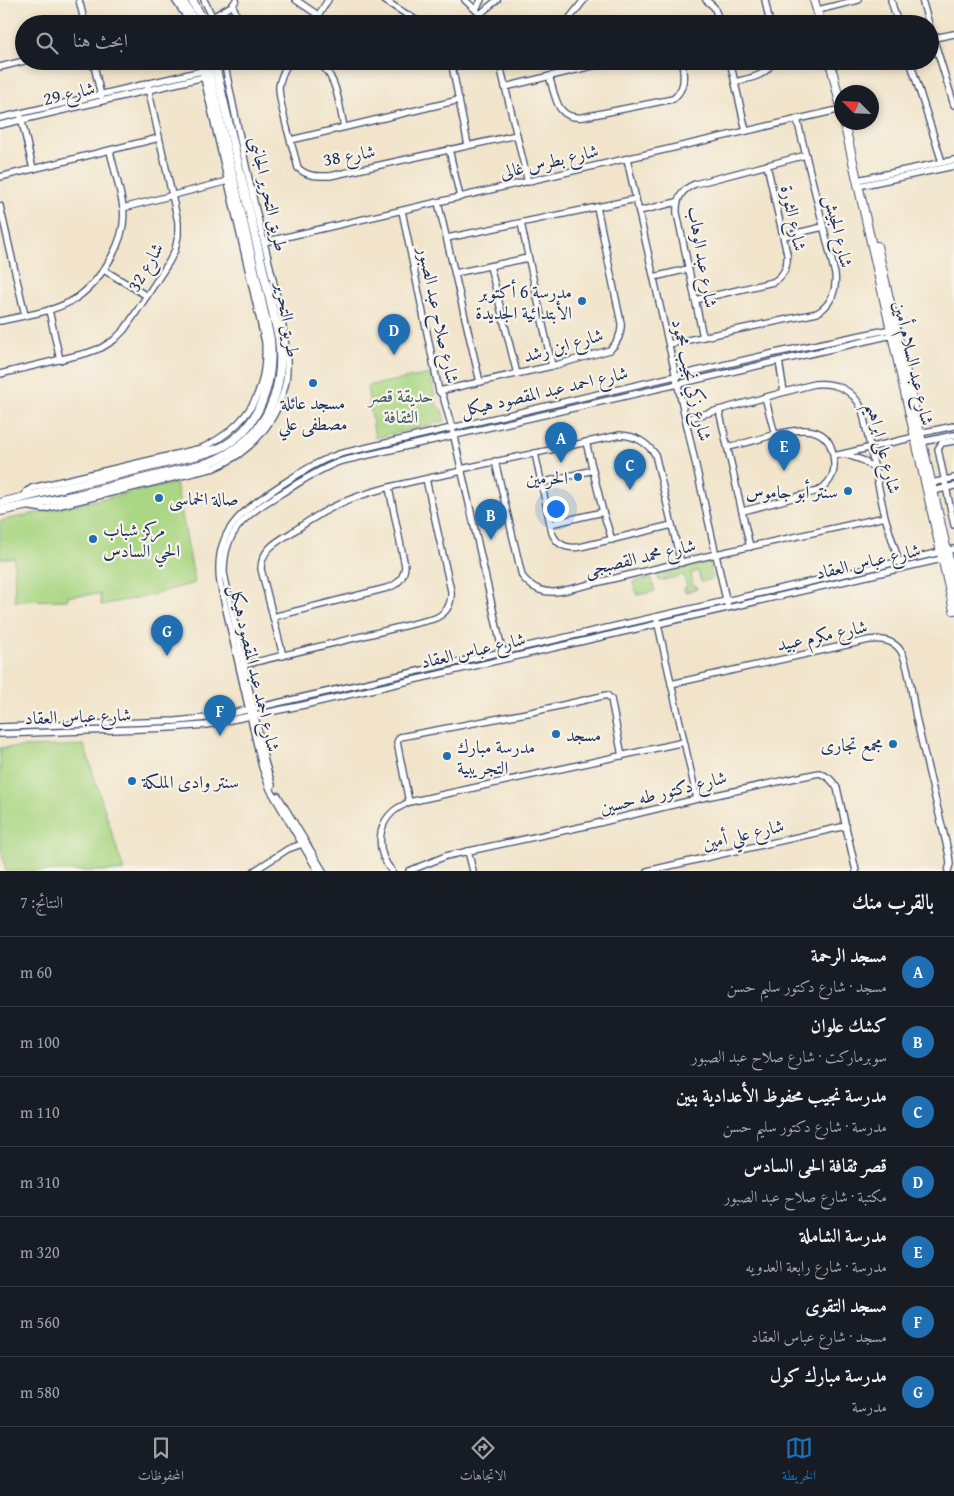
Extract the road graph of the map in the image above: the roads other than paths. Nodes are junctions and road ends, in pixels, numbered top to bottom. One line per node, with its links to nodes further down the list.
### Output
1 (79, 0): 23 (street)
2 (175, 0): 20 (street)
3 (204, 0): 25 (street)
4 (296, 0): 28 (street)
5 (328, 0): 28 (street)
6 (384, 0): 19 (street)
7 (465, 0): 22 (street)
8 (480, 0): 22 (street)
9 (497, 0): 22 (street)
10 (584, 0): 31 (street)
11 (706, 0): 32 (street)
12 (765, 0): 33 (street)
13 (814, 0): 34 (street)
14 (819, 0): 21 (street)
15 (858, 0): 21 (street)
16 (891, 0): 36 (street)
17 (922, 0): 37 (street)
18 (234, 2): 26 (street); 27 (street)
19 (392, 2): 29 (street)
20 (186, 4): 24 (street)
21 (822, 9): 35 (street)
22 (478, 12): 30 (street)
23 (83, 15)
24 (197, 15)
25 (212, 15)
26 (214, 15)
27 (237, 15)
28 (318, 15)
29 (410, 15)
30 (480, 15)
31 (572, 15)
32 (717, 15)
33 (768, 15)
34 (818, 15)
35 (824, 15)
36 (895, 15)
37 (927, 15)
38 (954, 34): 39 (street)
39 (939, 37)
40 (939, 53): 66 (street)
41 (15, 63): 42 (street)
42 (0, 67)
43 (95, 70): 67 (street)
44 (202, 70): 59 (street)
45 (208, 70): 73 (street, طريق التحرير)
46 (216, 70): 83 (street, طريق التحرير)
47 (226, 70): 101 (street, طريق التحرير الجانبى)
48 (285, 70): 84 (street, شارع 38)
49 (326, 70): 77 (street)
50 (453, 70): 68 (street)
51 (501, 70): 65 (street)
52 (572, 70): 60 (street)
53 (684, 70): 60 (street)
54 (732, 70): 61 (street)
55 (767, 70): 61 (street)
56 (832, 70): 62 (street)
57 (837, 70): 63 (street)
58 (913, 70): 92 (street)
59 (203, 74): 64 (street, شارع 29); 70 (street)
60 (550, 76): 65 (street)
61 (735, 82): 80 (street)
62 (835, 85)
63 (840, 85)
64 (148, 86): 67 (street, شارع 29); 82 (street, شارع 32)
65 (505, 86): 81 (street)
66 (952, 91): 69 (street)
67 (102, 98): 72 (street, شارع 29)
68 (459, 100): 77 (street); 85 (street)
69 (954, 105)
70 (211, 110): 73 (street); 98 (street)
71 (834, 111): 75 (street, شارع بطرس غالى)
72 (21, 116): 74 (street, شارع 29); 76 (street, شارع 29); 95 (street)
73 (220, 116): 83 (street, طريق التحرير)
74 (0, 118)
75 (797, 119): 80 (street, شارع بطرس غالى); 88 (street, شارع الجيش)
76 (0, 124)
77 (344, 127): 84 (street)
78 (846, 130): 134 (street, شارع عبد السلام أمين)
79 (851, 130): 100 (street, شارع عبد السلام أمين)
80 (746, 131): 90 (street, شارع بطرس غالى)
81 (516, 135): 85 (street, شارع 38); 99 (street)
82 (159, 138): 87 (street); 103 (street, شارع 32)
83 (229, 139): 89 (street, طريق التحرير)
84 (291, 140): 86 (street, شارع 38)
85 (468, 145): 86 (street, شارع 38)
86 (449, 149): 104 (street)
87 (110, 151): 95 (street); 111 (street)
88 (806, 156): 93 (street, شارع عبد الوهاب); 115 (street, شارع الجيش)
89 (233, 157): 97 (street, طريق التحرير); 102 (street, طريق التحرير)
90 (627, 158): 99 (street, شارع بطرس غالى); 105 (street, شارع زكي نجيب محمود)
91 (954, 160): 92 (street)
92 (942, 162): 100 (street)
93 (767, 165): 107 (street, شارع عبد الوهاب); 116 (street, شارع الثورة)
94 (954, 166): 100 (street)
95 (33, 169): 96 (street)
96 (0, 177)
97 (243, 180): 101 (street); 130 (street, طريق التحرير)
98 (228, 181): 103 (street); 108 (street)
99 (528, 182): 104 (street, شارع بطرس غالى)
100 (863, 182): 134 (street, شارع عبد السلام أمين)
101 (251, 188): 118 (street, طريق التحرير الجانبى)
102 (237, 193): 108 (street); 126 (street, طريق التحرير)
103 (172, 195): 111 (street); 128 (street, شارع 32)
104 (460, 197): 106 (street, شارع بطرس غالى)
105 (636, 198): 110 (street); 113 (street, شارع زكي نجيب محمود)
106 (438, 202): 112 (street, شارع بطرس غالى); 117 (street)
107 (677, 202): 113 (street); 121 (street, شارع عبد الوهاب)
108 (233, 204): 125 (street)
109 (0, 206): 132 (street)
110 (597, 207): 114 (street); 139 (street, شارع ابن رشد)
111 (123, 208): 122 (street)
112 (402, 211): 118 (street, شارع بطرس غالى); 145 (street, شارع صلاح عبد الصبور)
113 (640, 212): 124 (street, شارع زكي نجيب محمود)
114 (521, 223): 117 (street); 119 (street)
115 (823, 226): 116 (street); 135 (street, شارع الجيش)
116 (784, 236): 129 (street, شارع الثورة)
117 (447, 238): 123 (street)
118 (264, 242): 127 (street, طريق التحرير الجانبى)
119 (528, 258): 120 (street); 139 (street)
120 (490, 266): 123 (street); 141 (street)
121 (688, 269): 124 (street); 129 (street, شارع عبد الوهاب)
122 (104, 270): 128 (street); 131 (street)
123 (455, 273): 143 (street)
124 (654, 277): 136 (street, شارع زكي نجيب محمود)
125 (250, 278): 126 (street); 162 (street)
126 (258, 283): 166 (street, طريق التحرير)
127 (276, 289): 130 (street); 147 (street, طريق التحرير الجانبى)
128 (147, 296): 137 (street, شارع 32)
129 (695, 300): 135 (street, شارع عبد الوهاب)
130 (272, 304): 144 (street, طريق التحرير)
131 (49, 310): 132 (street); 137 (street)
132 (25, 315): 133 (street)
133 (0, 321)
134 (894, 331): 138 (street, شارع احمد عبد المقصود هيكل); 142 (street, شارع احمد عبد المقصود هيكل); 155 (street, شارع عبد السلام أمين)
135 (703, 337): 136 (street, شارع الجيش)
136 (669, 344): 142 (street, شارع زكي نجيب محمود)
137 (60, 360): 140 (street, شارع 32)
138 (779, 361): 142 (street, شارع احمد عبد المقصود هيكل); 146 (street)
139 (552, 366): 141 (street, شارع ابن رشد)
140 (0, 374)
141 (517, 374): 143 (street, شارع ابن رشد)
142 (677, 380): 150 (street, شارع زكي نجيب محمود); 152 (street, شارع احمد عبد المقصود هيكل); 153 (street, شارع احمد عبد المقصود هيكل)
143 (480, 382): 145 (street, شارع ابن رشد)
144 (278, 384): 147 (street); 171 (street, طريق التحرير)
145 (439, 391): 152 (street, شارع صلاح عبد الصبور)
146 (784, 392): 148 (street, شارع على ابراهيم); 161 (street, شارع على ابراهيم)
147 (282, 397): 171 (street, طريق التحرير الجانبى)
148 (765, 397): 149 (street, شارع على ابراهيم); 154 (street)
149 (719, 410): 150 (street, شارع على ابراهيم); 160 (street)
150 (686, 419): 199 (street, شارع زكي نجيب محمود)
151 (954, 426): 155 (street)
152 (452, 428): 153 (street, شارع صلاح عبد الصبور); 164 (street, شارع احمد عبد المقصود هيكل)
153 (453, 435): 168 (street, شارع احمد عبد المقصود هيكل); 172 (street, شارع صلاح عبد الصبور)
154 (775, 435): 160 (street); 167 (street)
155 (917, 435): 159 (street, شارع عبد السلام أمين); 161 (street); 200 (street, شارع عبد السلام أمين)
156 (954, 435): 159 (street)
157 (954, 441): 176 (street)
158 (586, 442): 163 (street); 173 (street); 195 (street)
159 (922, 442): 181 (street, شارع عبد السلام أمين)
160 (728, 447): 189 (street)
161 (870, 448): 165 (street); 170 (street, شارع على ابراهيم)
162 (190, 451): 166 (street); 185 (street)
163 (535, 453): 169 (street); 178 (street)
164 (339, 454): 168 (street); 193 (street, شارع احمد عبد المقصود هيكل)
165 (842, 454): 167 (street); 170 (street)
166 (198, 455): 177 (street, طريق التحرير)
167 (834, 456): 189 (street)
168 (342, 461): 193 (street, شارع احمد عبد المقصود هيكل)
169 (495, 461): 172 (street); 201 (street, شارع محمد القصبجى)
170 (875, 469): 192 (street, شارع على ابراهيم)
171 (191, 470): 184 (street, طريق التحرير); 188 (street, طريق التحرير الجانبى)
172 (462, 470): 175 (street); 210 (street, شارع صلاح عبد الصبور)
173 (593, 470): 178 (street); 191 (street)
174 (954, 478): 176 (street)
175 (426, 479): 182 (street); 211 (street)
176 (944, 480): 181 (street); 183 (street)
177 (83, 482): 180 (street, طريق التحرير); 184 (street)
178 (541, 483): 194 (street)
179 (954, 486): 183 (street)
180 (64, 487): 185 (street, طريق التحرير); 186 (street)
181 (933, 487): 183 (street); 200 (street, شارع عبد السلام أمين)
182 (389, 488): 208 (street); 208 (street)
183 (946, 488): 196 (street)
184 (86, 493): 186 (street, طريق التحرير)
185 (24, 497): 187 (street, طريق التحرير)
186 (68, 497): 188 (street, طريق التحرير)
187 (0, 503)
188 (25, 506): 190 (street, طريق التحرير)
189 (742, 511): 198 (street)
190 (0, 512)
191 (603, 512): 194 (street); 197 (street)
192 (885, 517): 198 (street, شارع محمد القصبجى); 202 (street, شارع على ابراهيم)
193 (238, 521): 212 (street, شارع احمد عبد المقصود هيكل); 214 (street, شارع احمد عبد المقصود هيكل)
194 (550, 524): 197 (street)
195 (672, 525): 197 (street); 201 (street)
196 (954, 525)
197 (612, 540)
198 (750, 547): 199 (street, شارع محمد القصبجى)
199 (716, 554): 201 (street, شارع محمد القصبجى); 204 (street, شارع زكي نجيب محمود)
200 (947, 554): 202 (street, شارع عباس العقاد); 203 (street, شارع عبد السلام أمين); 205 (street, شارع عباس العقاد); 206 (street, شارع عبد السلام أمين)
201 (681, 562)
202 (899, 562): 204 (street, شارع عباس العقاد)
203 (954, 582)
204 (726, 601): 205 (street, شارع زكي نجيب محمود); 207 (street, شارع عباس العقاد)
205 (728, 609): 209 (street, شارع عباس العقاد)
206 (954, 610)
207 (656, 616): 209 (street); 210 (street, شارع عباس العقاد)
208 (272, 617): 211 (street)
209 (658, 624): 210 (street, شارع عباس العقاد); 213 (street)
210 (503, 655): 214 (street, شارع عباس العقاد)
211 (283, 656): 212 (street)
212 (243, 666): 214 (street, شارع احمد عبد المقصود هيكل)
213 (672, 684): 217 (street); 234 (street, شارع مكرم عبيد)
214 (251, 713): 215 (street, شارع عباس العقاد); 216 (street, شارع عباس العقاد); 222 (street, شارع احمد عبد المقصود هيكل); 228 (street, شارع احمد عبد المقصود هيكل)
215 (0, 727)
216 (0, 734)
217 (684, 742): 218 (street); 219 (street)
218 (622, 756): 220 (street); 220 (street)
219 (697, 798): 221 (street, شارع دكتور طه حسين); 225 (street, شارع دكتور طه حسين)
220 (409, 802): 229 (street)
221 (846, 826): 232 (street, شارع علي أمين); 233 (street, شارع دكتور طه حسين)
222 (297, 836): 223 (street, شارع احمد عبد المقصود هيكل); 224 (street)
223 (302, 844): 224 (street); 227 (street, شارع احمد عبد المقصود هيكل)
224 (288, 849): 226 (street)
225 (468, 851): 230 (street, شارع دكتور طه حسين); 231 (street)
226 (254, 871)
227 (318, 871)
228 (323, 871)
229 (392, 871)
230 (409, 871)
231 (473, 871)
232 (647, 871)
233 (856, 871)
234 (948, 871)

